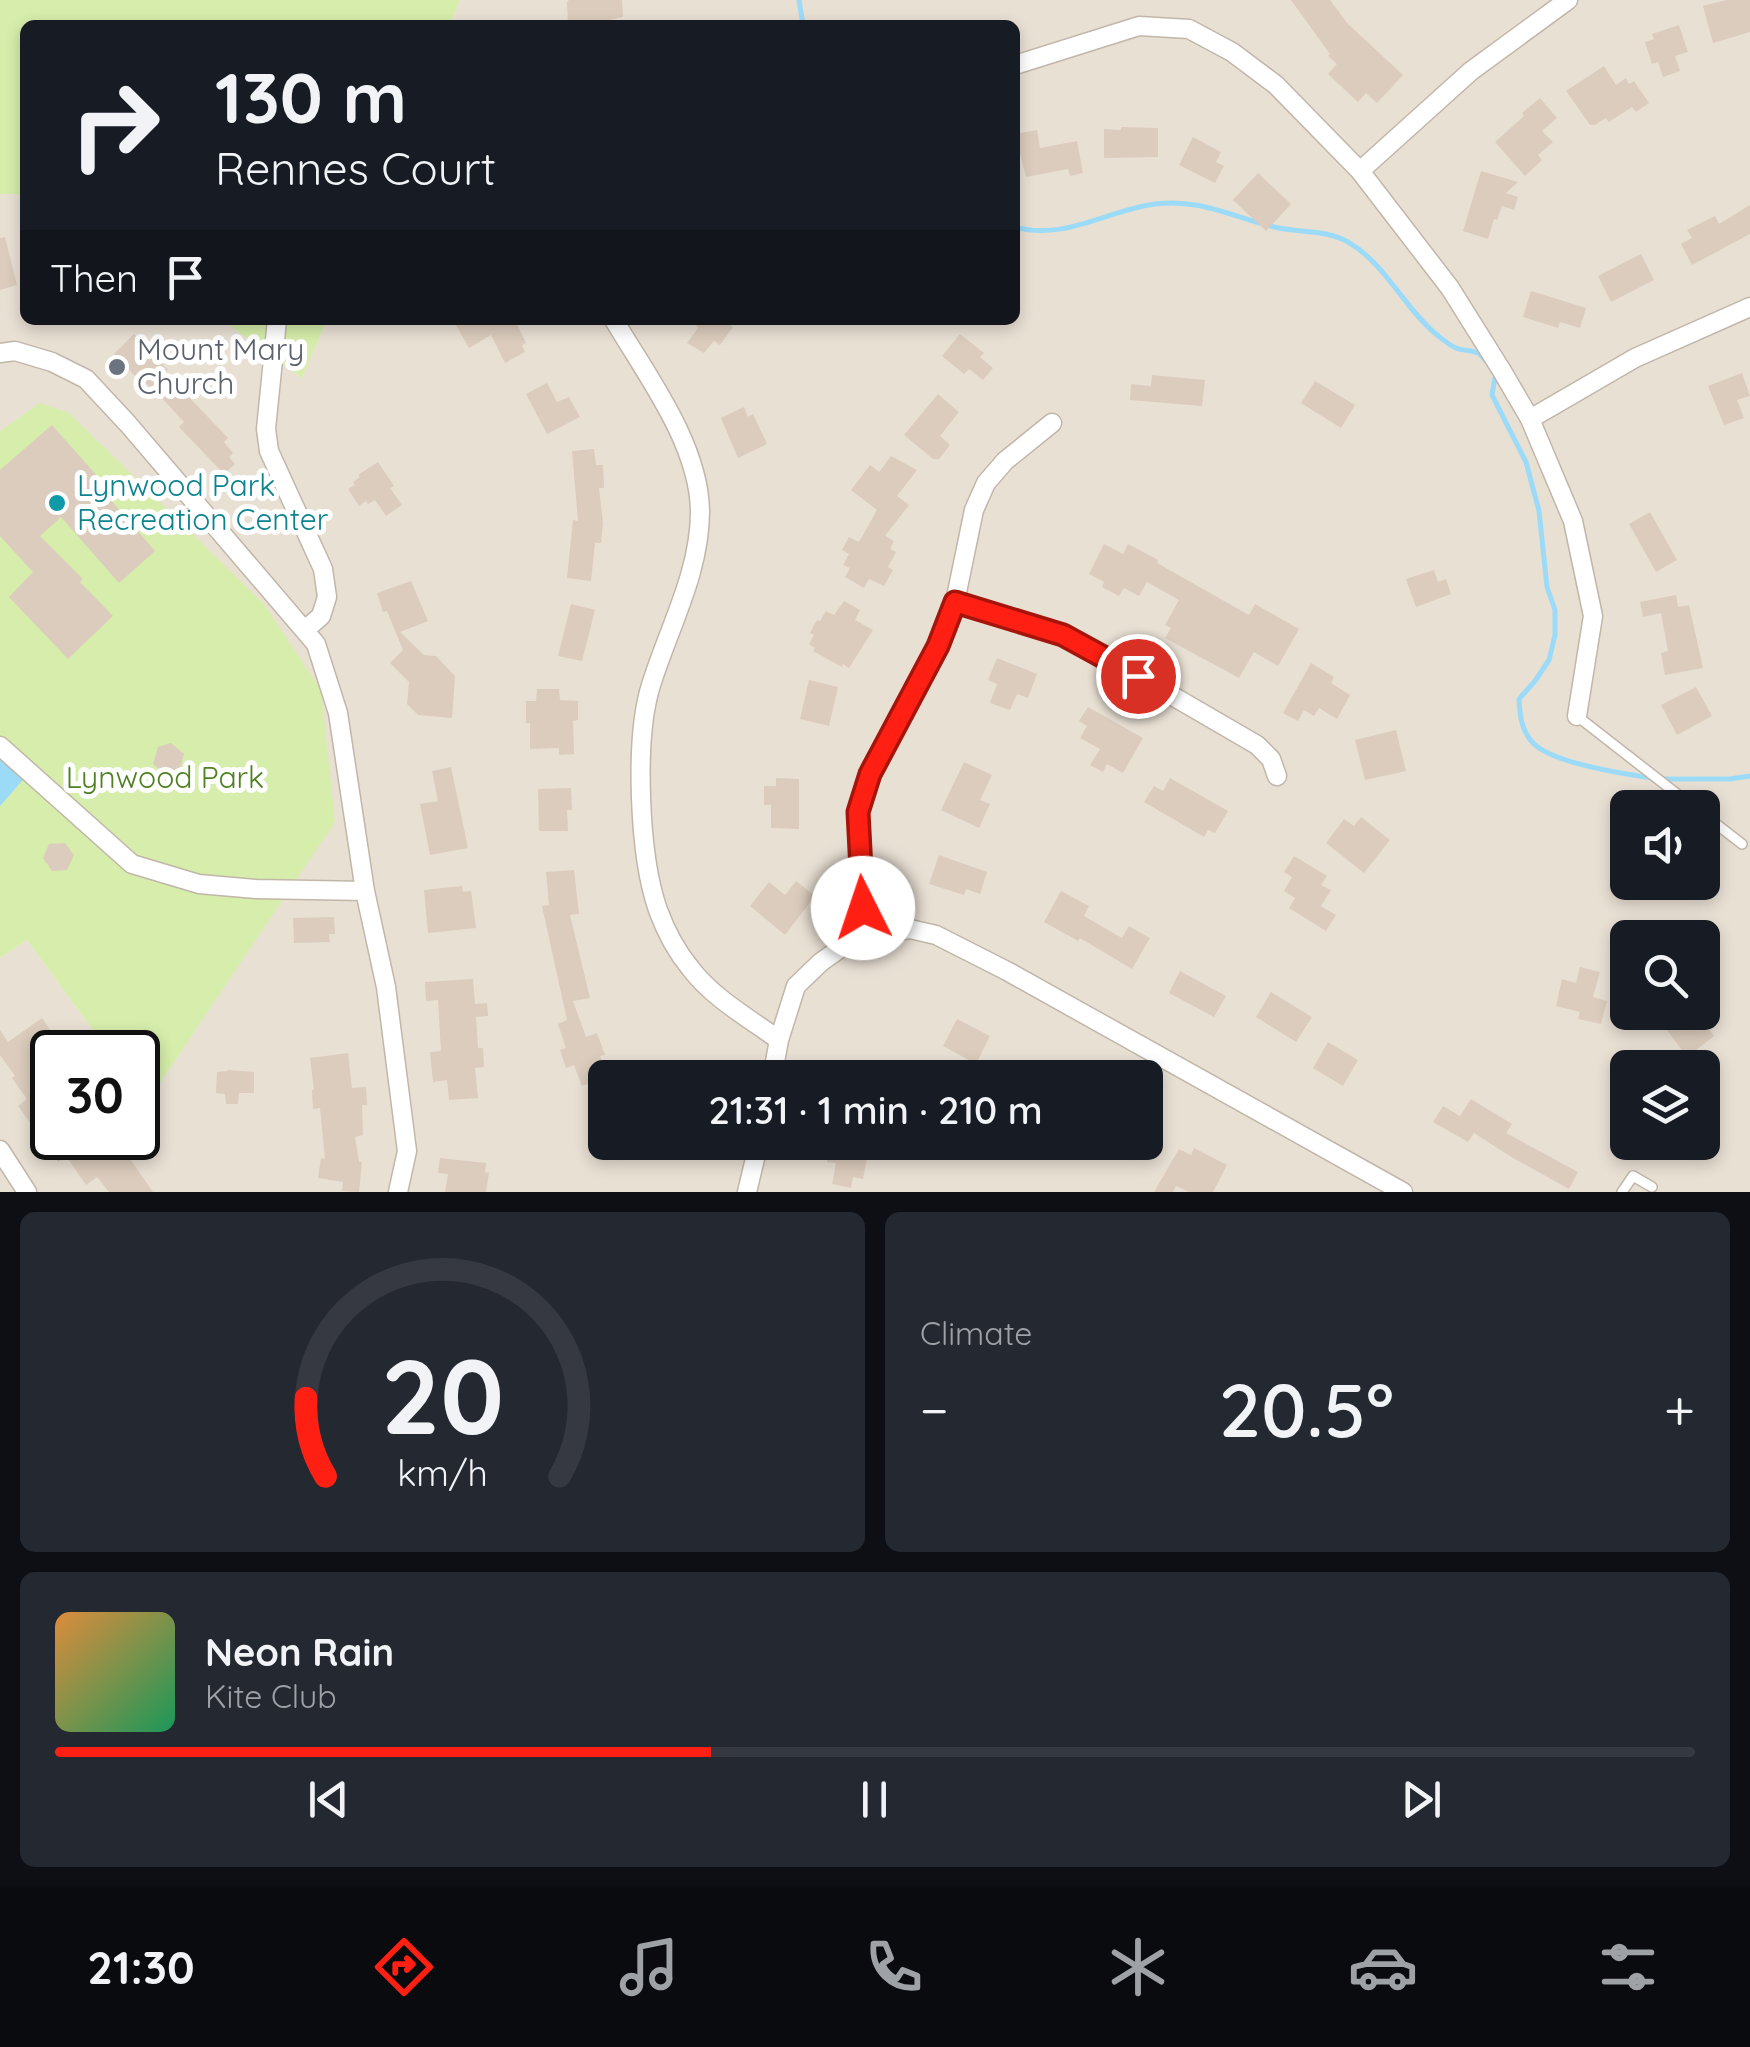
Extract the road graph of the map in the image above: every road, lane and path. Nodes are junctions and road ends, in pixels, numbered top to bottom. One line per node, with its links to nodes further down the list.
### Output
1 (1566, 0): 3 (street)
2 (1020, 63): 3 (street)
3 (1360, 171): 8 (street)
4 (1750, 308): 8 (street)
5 (276, 325): 11 (street)
6 (617, 325): 20 (street)
7 (0, 353): 11 (street)
8 (1530, 420): 12 (street)
9 (1052, 423): 10 (street)
10 (955, 602): 14 (street); 19 (street)
11 (305, 630): 18 (street)
12 (1578, 716): 15 (lane)
13 (0, 746): 18 (street)
14 (1277, 776)
15 (1672, 790)
16 (1720, 827): 17 (lane)
17 (1742, 844)
18 (364, 891): 26 (street)
19 (865, 934): 20 (street); 28 (street)
20 (780, 1040): 21 (street)
21 (776, 1060)
22 (0, 1150): 25 (street)
23 (754, 1160): 27 (street)
24 (1652, 1187): 29 (lane)
25 (27, 1192)
26 (398, 1192)
27 (747, 1192)
28 (1403, 1192)
29 (1622, 1192)

